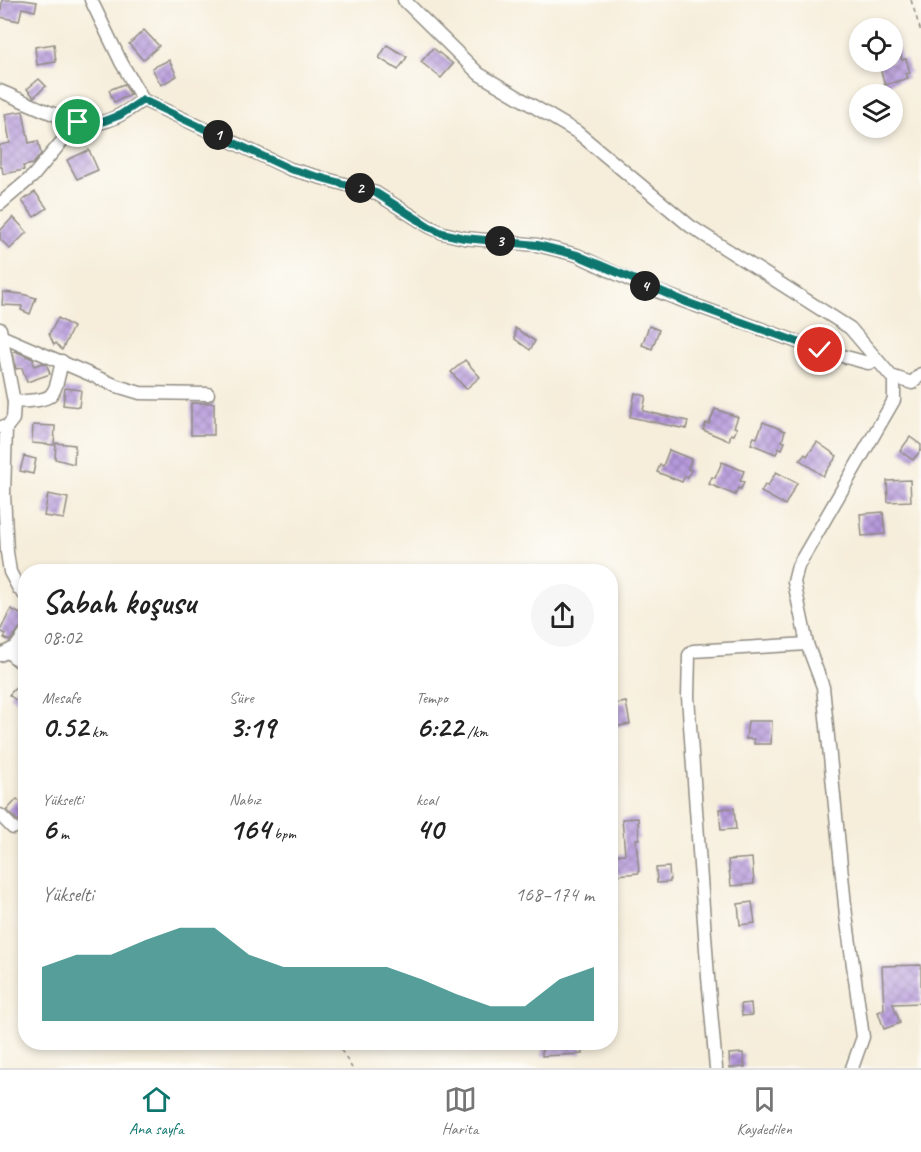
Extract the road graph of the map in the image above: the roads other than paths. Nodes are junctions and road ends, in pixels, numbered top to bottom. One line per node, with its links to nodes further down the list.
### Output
1 (91, 0): 4 (street)
2 (404, 0): 9 (street)
3 (0, 91): 5 (street)
4 (143, 100): 5 (street); 9 (street)
5 (78, 122): 6 (street)
6 (0, 204)
7 (2, 333): 8 (street); 14 (street)
8 (62, 361): 12 (street); 14 (street)
9 (878, 361): 10 (street)
10 (894, 378): 11 (street); 13 (street)
11 (917, 379): 13 (street)
12 (208, 394)
13 (894, 400): 18 (street)
14 (14, 402): 15 (street)
15 (3, 428): 16 (street)
16 (18, 587)
17 (18, 643): 19 (street)
18 (807, 644): 23 (street); 24 (street)
19 (4, 653): 20 (street)
20 (18, 662)
21 (0, 815): 22 (street)
22 (13, 828)
23 (716, 1068)
24 (852, 1068)

